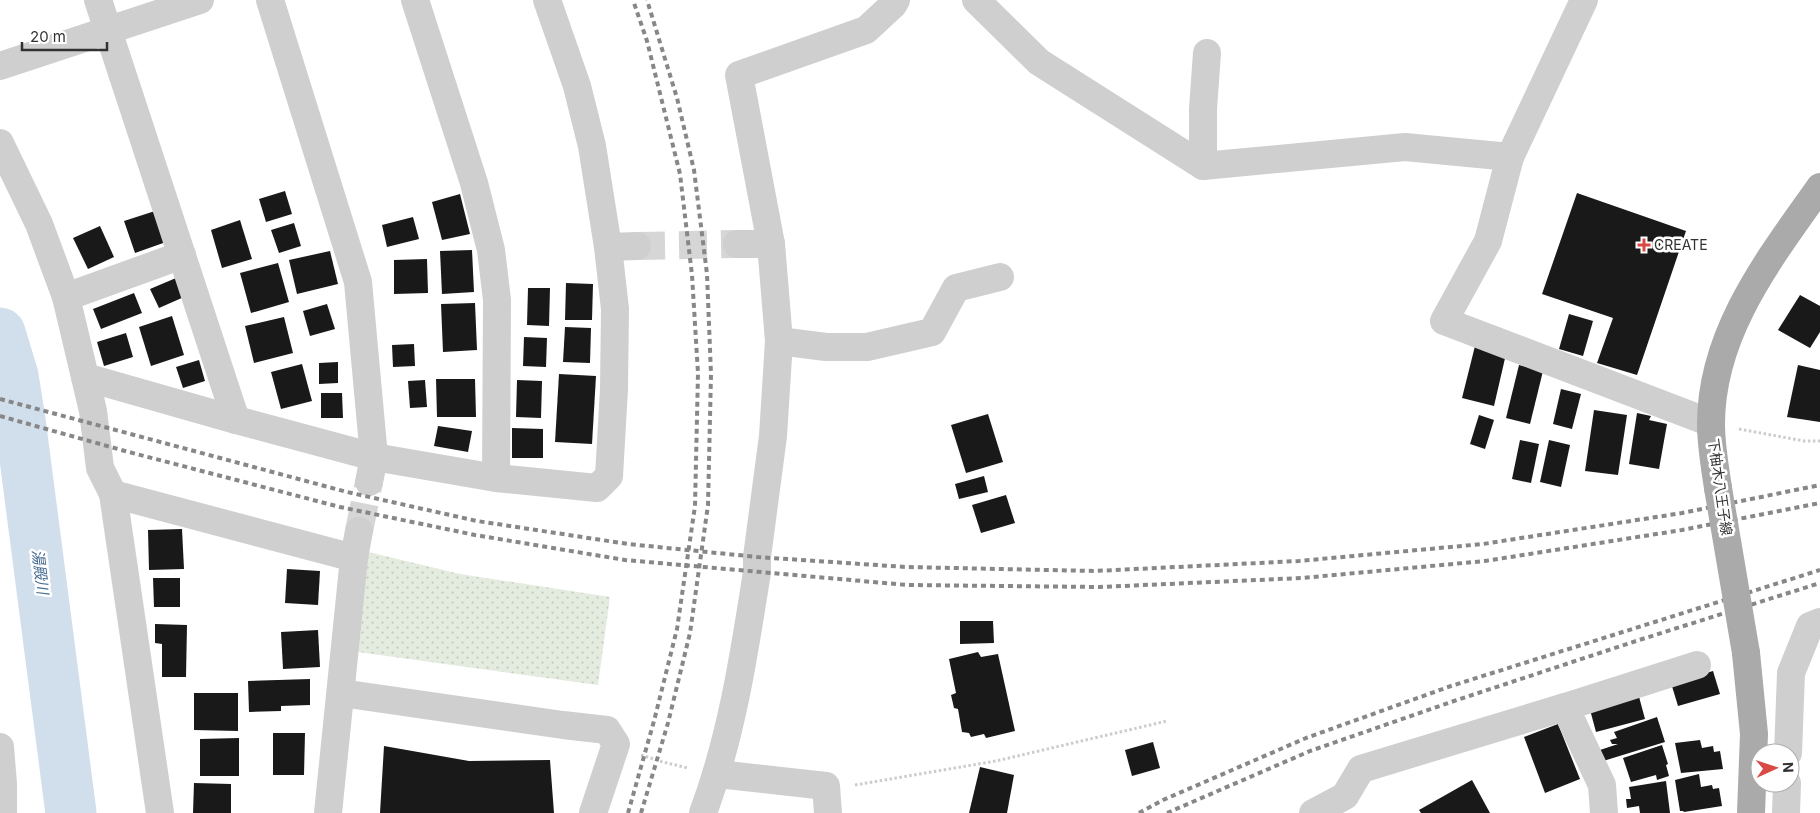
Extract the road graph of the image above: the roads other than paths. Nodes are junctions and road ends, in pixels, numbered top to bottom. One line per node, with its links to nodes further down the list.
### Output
1 (98, 0): 9 (street)
2 (200, 0): 9 (street)
3 (270, 0): 27 (street)
4 (415, 0): 28 (street)
5 (547, 0): 19 (street)
6 (896, 0): 17 (street)
7 (976, 0): 14 (street)
8 (1584, 0): 13 (street)
9 (108, 31): 11 (street); 20 (street)
10 (1207, 52): 14 (street)
11 (0, 66)
12 (0, 143): 22 (street)
13 (1510, 156): 14 (street); 26 (street)
14 (1203, 166)
15 (1820, 187): 26 (main road, 下柚木八王子線)
16 (737, 244): 17 (street)
17 (771, 244): 23 (street)
18 (637, 246): 19 (street)
19 (608, 247): 28 (street)
20 (182, 255): 22 (street); 25 (street)
21 (1000, 277): 23 (street)
22 (66, 297): 24 (street)
23 (779, 341): 38 (street)
24 (86, 377): 25 (street); 29 (street)
25 (236, 420): 27 (street)
26 (1711, 423): 49 (main road, 下柚木八王子線, bridge)
27 (372, 469): 28 (street)
28 (496, 478)
29 (113, 494): 31 (street); 42 (street)
30 (359, 531): 31 (street)
31 (354, 558): 34 (street)
32 (1820, 622): 36 (street)
33 (1697, 665): 35 (street)
34 (341, 693): 43 (street); 44 (street)
35 (1566, 707): 40 (street); 48 (street)
36 (1788, 743)
37 (0, 747): 41 (street)
38 (718, 774): 45 (street); 46 (street)
39 (1787, 793): 50 (street)
40 (1348, 805): 47 (street)
41 (3, 813)
42 (160, 813)
43 (328, 813)
44 (593, 813)
45 (703, 813)
46 (828, 813)
47 (1313, 813)
48 (1604, 813)
49 (1751, 813)
50 (1786, 813)

